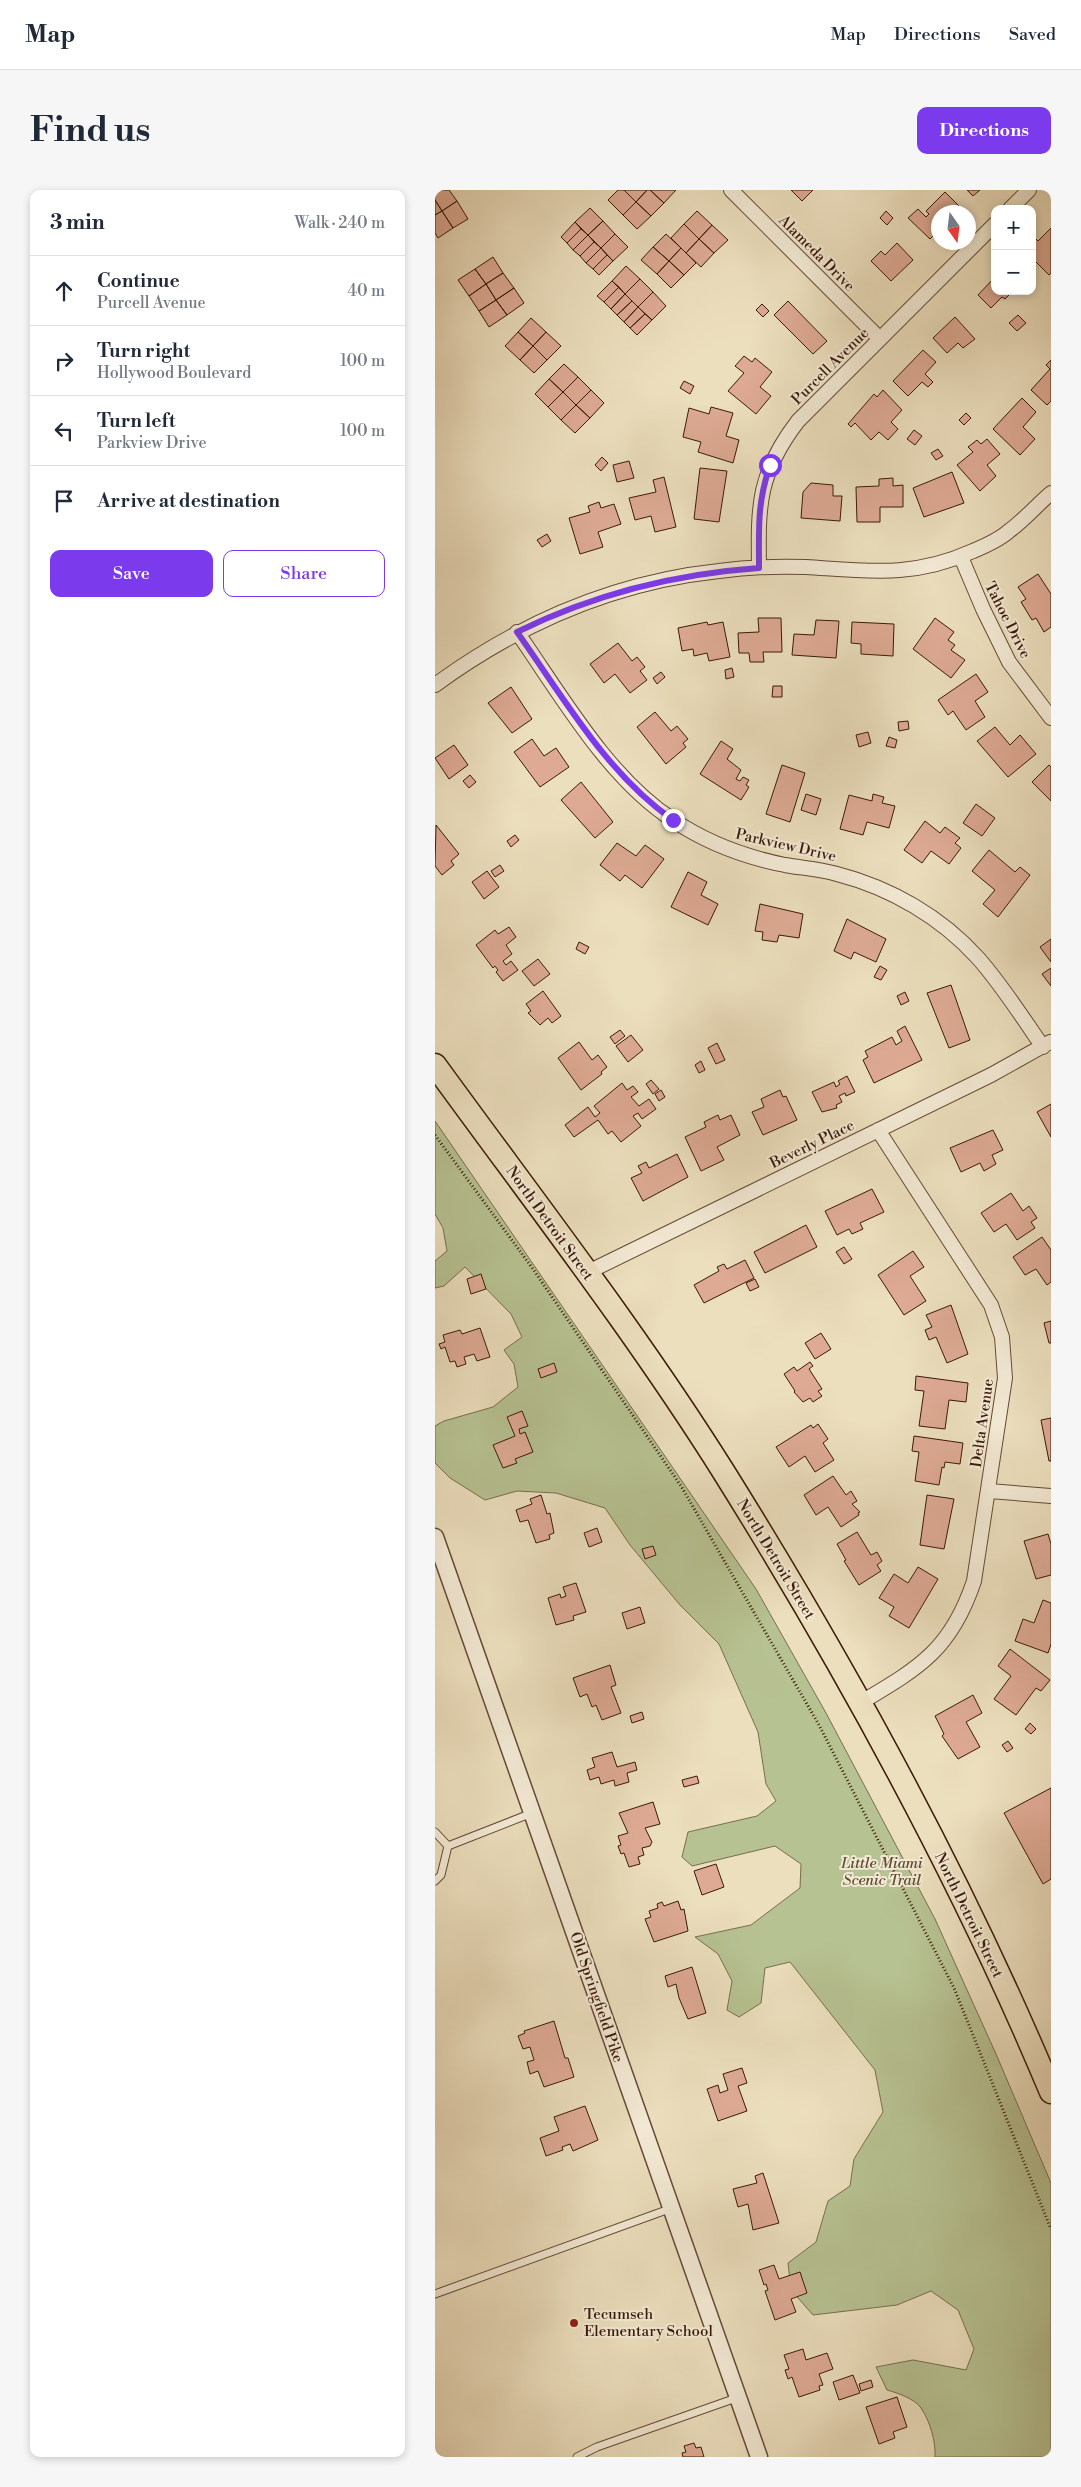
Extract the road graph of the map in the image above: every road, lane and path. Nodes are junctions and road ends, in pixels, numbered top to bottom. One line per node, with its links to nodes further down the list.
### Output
1 (731, 190): 5 (street, Alameda Drive)
2 (1029, 190): 3 (street)
3 (1014, 205)
4 (991, 228): 5 (street, Purcell Avenue)
5 (879, 339): 8 (street, Purcell Avenue)
6 (1051, 493): 7 (street)
7 (961, 557): 8 (street); 11 (street, Tahoe Drive)
8 (759, 568): 9 (street)
9 (517, 632): 10 (street); 12 (street, Parkview Drive)
10 (435, 685)
11 (1051, 718)
12 (1047, 1044): 14 (street, Beverly Place)
13 (435, 1065): 16 (highway, North Detroit Street)
14 (878, 1130): 16 (street, Beverly Place); 17 (street, Delta Avenue)
15 (435, 1135): 27 (path)
16 (586, 1273): 20 (highway, North Detroit Street)
17 (989, 1491): 18 (street); 20 (street, Delta Avenue)
18 (1051, 1496)
19 (436, 1544): 21 (street, Old Springfield Pike)
20 (860, 1703): 25 (highway, North Detroit Street)
21 (532, 1813): 23 (lane); 26 (street, Old Springfield Pike)
22 (435, 1832): 23 (lane)
23 (448, 1846): 24 (lane)
24 (435, 1881)
25 (1051, 2092)
26 (672, 2208): 28 (lane); 29 (street, Old Springfield Pike)
27 (1051, 2229)
28 (435, 2294)
29 (739, 2397): 30 (lane); 31 (street, Old Springfield Pike)
30 (577, 2457)
31 (759, 2457)

